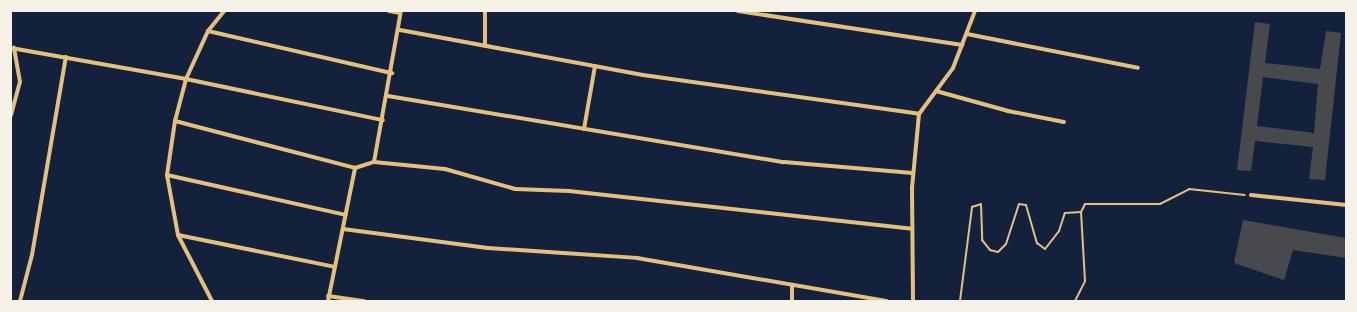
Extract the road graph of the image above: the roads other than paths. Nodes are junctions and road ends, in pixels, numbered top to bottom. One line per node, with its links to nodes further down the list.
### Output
1 (224, 11): 8 (street)
2 (389, 11): 6 (street)
3 (485, 11): 11 (street)
4 (738, 11): 10 (street)
5 (975, 11): 9 (street)
6 (401, 12): 7 (street)
7 (400, 30): 11 (street); 16 (street)
8 (208, 31): 16 (street); 17 (street)
9 (967, 34): 10 (street); 15 (street)
10 (962, 45): 18 (street)
11 (485, 46): 14 (street)
12 (12, 48): 13 (street); 21 (street)
13 (66, 57): 17 (street); 39 (street)
14 (595, 66): 20 (street); 25 (street)
15 (1138, 68)
16 (392, 74): 19 (street)
17 (186, 79): 22 (street); 23 (street)
18 (936, 91): 20 (street); 24 (street)
19 (388, 96): 22 (street); 25 (street)
20 (919, 114): 28 (street)
21 (11, 115)
22 (383, 120): 26 (street)
23 (175, 121): 27 (street); 29 (street)
24 (1064, 122)
25 (584, 129): 28 (street)
26 (374, 162): 27 (street); 34 (street)
27 (355, 168): 32 (street)
28 (913, 172): 34 (street)
29 (167, 175): 32 (street); 35 (street)
30 (1250, 195): 31 (street)
31 (1346, 205)
32 (346, 215): 33 (street)
33 (343, 229): 36 (street); 37 (street)
34 (912, 229): 45 (street)
35 (178, 235): 36 (street); 40 (street)
36 (335, 267): 38 (street)
37 (792, 287): 43 (street); 44 (street)
38 (328, 296): 41 (street); 42 (street)
39 (20, 301)
40 (212, 301)
41 (328, 301)
42 (365, 301)
43 (792, 301)
44 (886, 301)
45 (913, 301)

